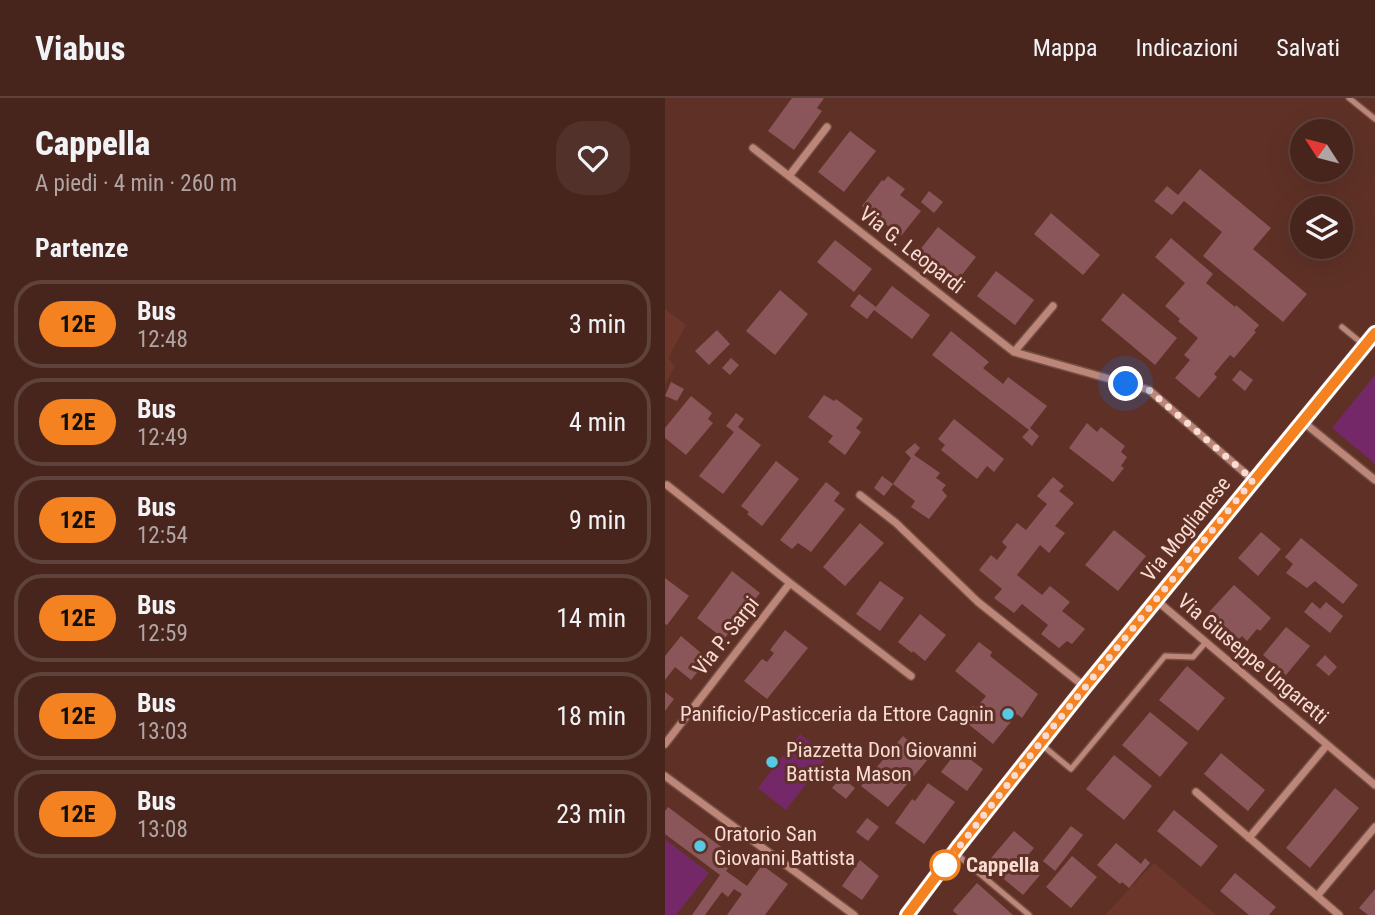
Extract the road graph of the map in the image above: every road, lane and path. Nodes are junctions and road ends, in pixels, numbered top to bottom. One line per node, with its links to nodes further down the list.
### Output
1 (1349, 98): 2 (lane)
2 (1375, 119)
3 (827, 127): 5 (street)
4 (753, 148): 5 (street, Via G. Leopardi)
5 (789, 176): 10 (street, Via G. Leopardi)
6 (1053, 306): 10 (street)
7 (1342, 327): 9 (lane)
8 (1375, 333): 9 (main road, Via Moglianese)
9 (1364, 345): 11 (main road, Via Moglianese)
10 (1014, 352): 12 (street, Via G. Leopardi)
11 (1302, 420): 12 (main road, Via Moglianese); 13 (street)
12 (1253, 480): 17 (main road, Via Moglianese)
13 (1375, 481)
14 (667, 485): 16 (street)
15 (860, 495): 20 (street)
16 (790, 583): 19 (street); 22 (street, Via P. Sarpi)
17 (1155, 599): 18 (street, Via Giuseppe Ungaretti); 20 (main road, Via Moglianese)
18 (1206, 642): 21 (lane); 23 (street, Via Giuseppe Ungaretti)
19 (911, 676)
20 (1085, 687): 21 (main road, Via Moglianese)
21 (1040, 743): 29 (main road, Via Moglianese)
22 (665, 744)
23 (1327, 745): 25 (street, Via Giuseppe Ungaretti); 28 (street, Via Giuseppe Ungaretti)
24 (665, 776): 31 (street)
25 (1375, 785)
26 (1196, 792): 28 (street)
27 (1375, 827): 30 (street)
28 (1249, 838): 30 (street)
29 (954, 852): 32 (main road, Via Moglianese); 33 (lane)
30 (1317, 896): 34 (street)
31 (854, 915)
32 (907, 915)
33 (1029, 915)
34 (1339, 915)

